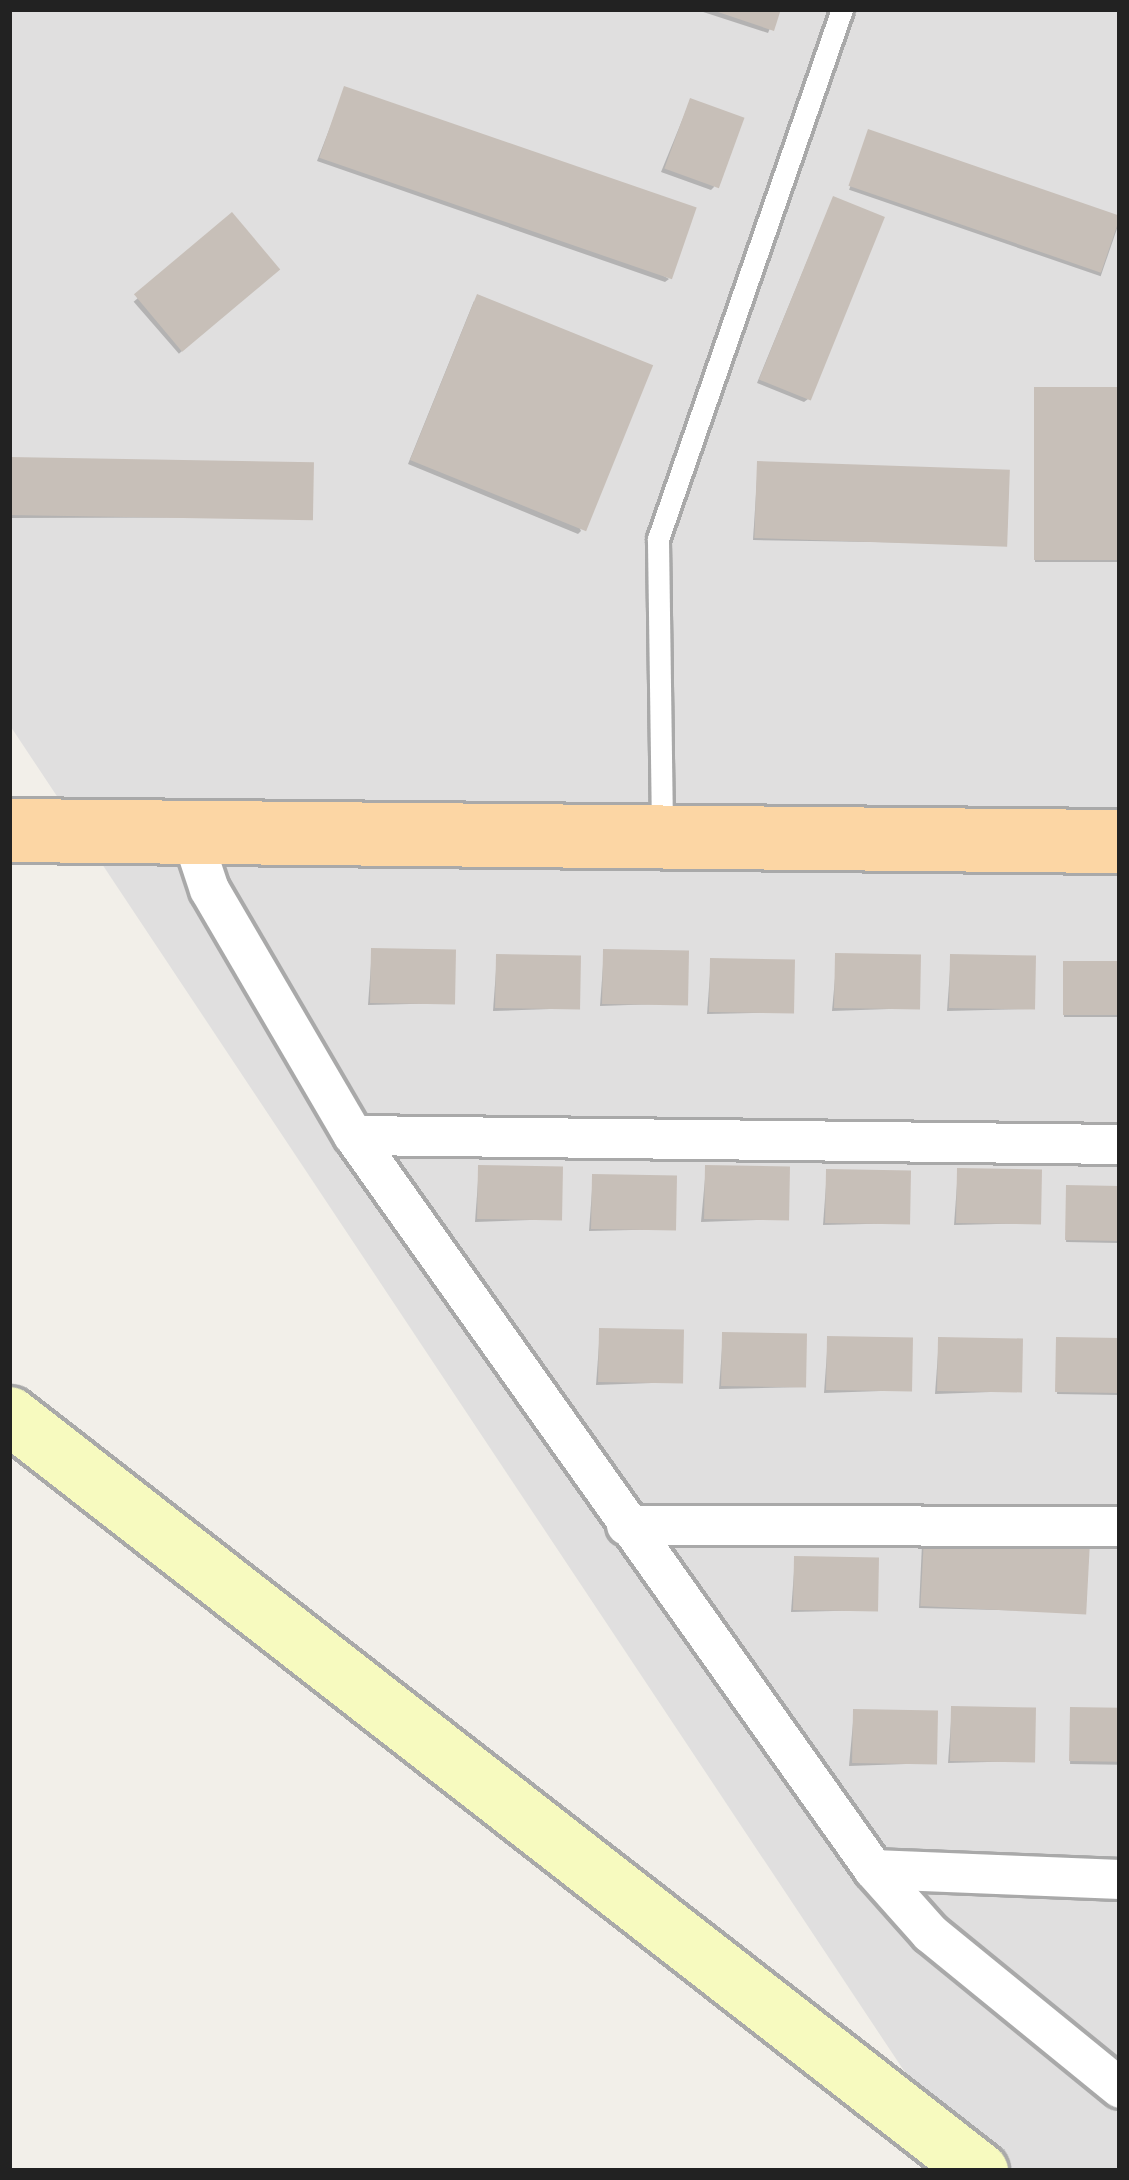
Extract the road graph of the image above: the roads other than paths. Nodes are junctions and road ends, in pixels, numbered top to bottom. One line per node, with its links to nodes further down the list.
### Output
1 (842, 9): 4 (lane)
2 (190, 829): 3 (main road); 4 (main road); 6 (street)
3 (9, 830)
4 (662, 835): 5 (main road)
5 (1120, 841)
6 (353, 1135): 7 (street); 9 (street)
7 (1120, 1144)
8 (9, 1414): 14 (street)
9 (626, 1526): 10 (street); 11 (street)
10 (1120, 1526)
11 (873, 1869): 12 (street); 13 (street)
12 (1120, 1879)
13 (1120, 2089)
14 (979, 2171)

